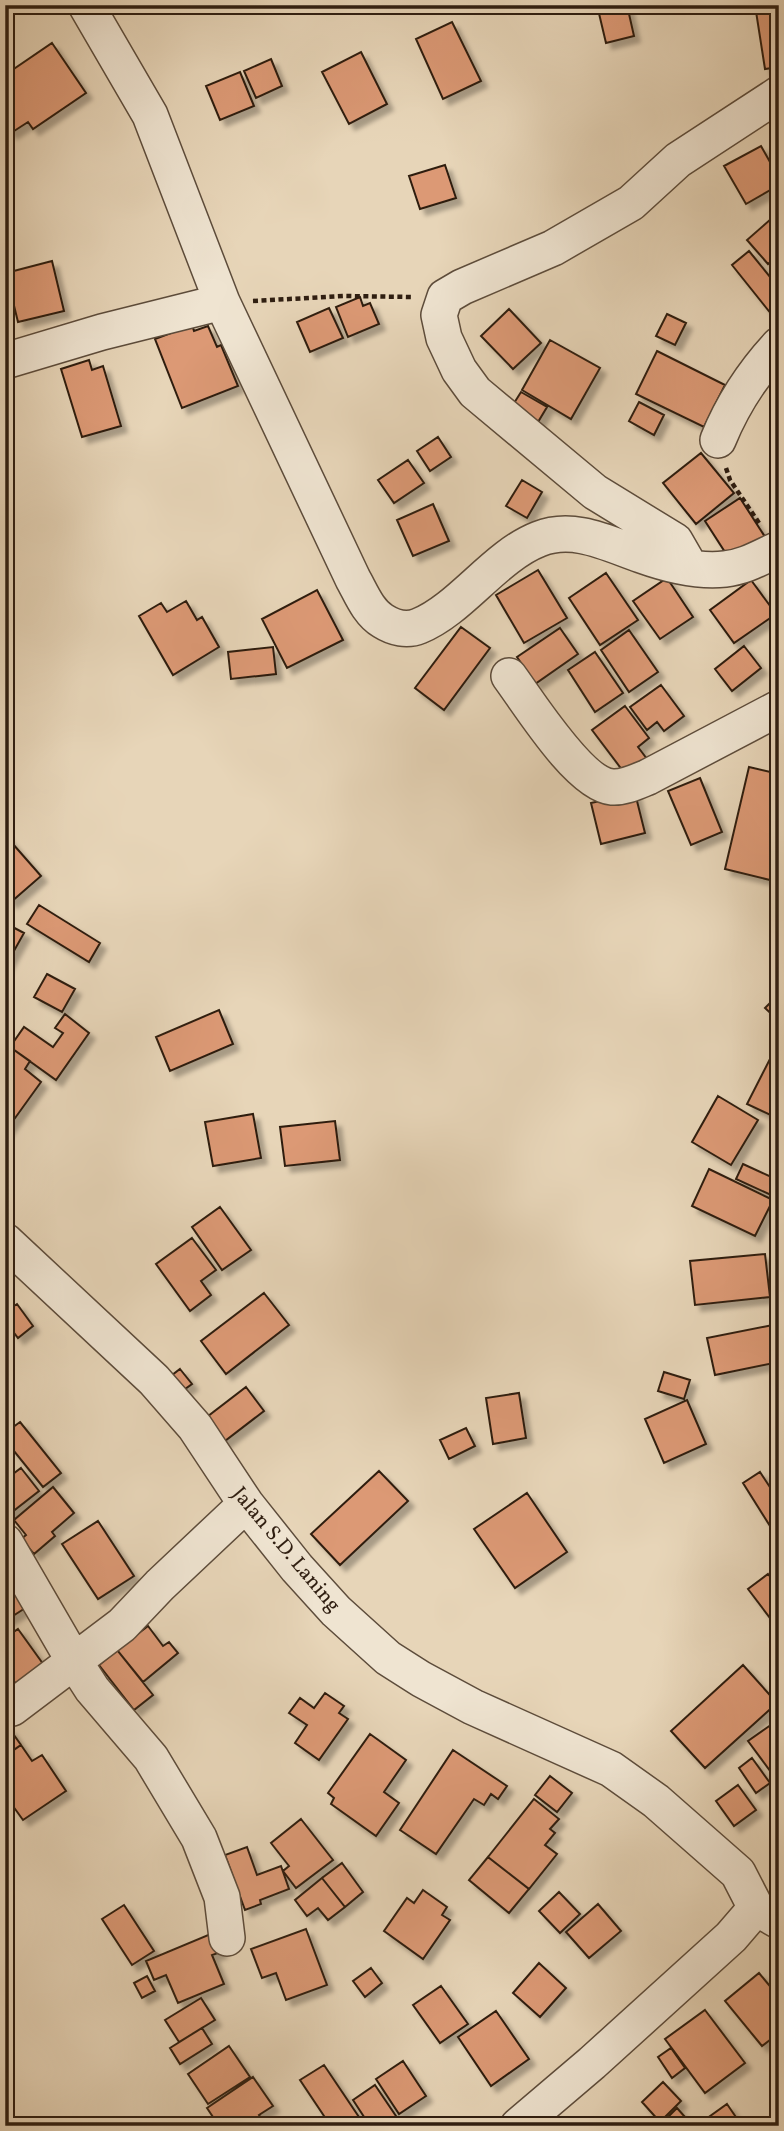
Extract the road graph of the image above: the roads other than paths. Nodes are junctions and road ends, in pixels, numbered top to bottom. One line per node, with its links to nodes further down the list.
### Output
1 (86, 5): 3 (street)
2 (779, 94): 8 (street)
3 (222, 302): 5 (street); 8 (street)
4 (779, 345): 6 (street)
5 (5, 361)
6 (718, 440)
7 (778, 549): 8 (street)
8 (690, 567)
9 (509, 676): 10 (street)
10 (779, 708)
11 (5, 1241): 12 (street, Jalan S.D. Laning)
12 (246, 1504): 14 (street); 16 (street, Jalan S.D. Laning)
13 (5, 1542): 14 (street)
14 (74, 1661): 15 (street); 17 (street)
15 (12, 1708)
16 (767, 1914): 18 (street)
17 (227, 1938)
18 (518, 2126)

